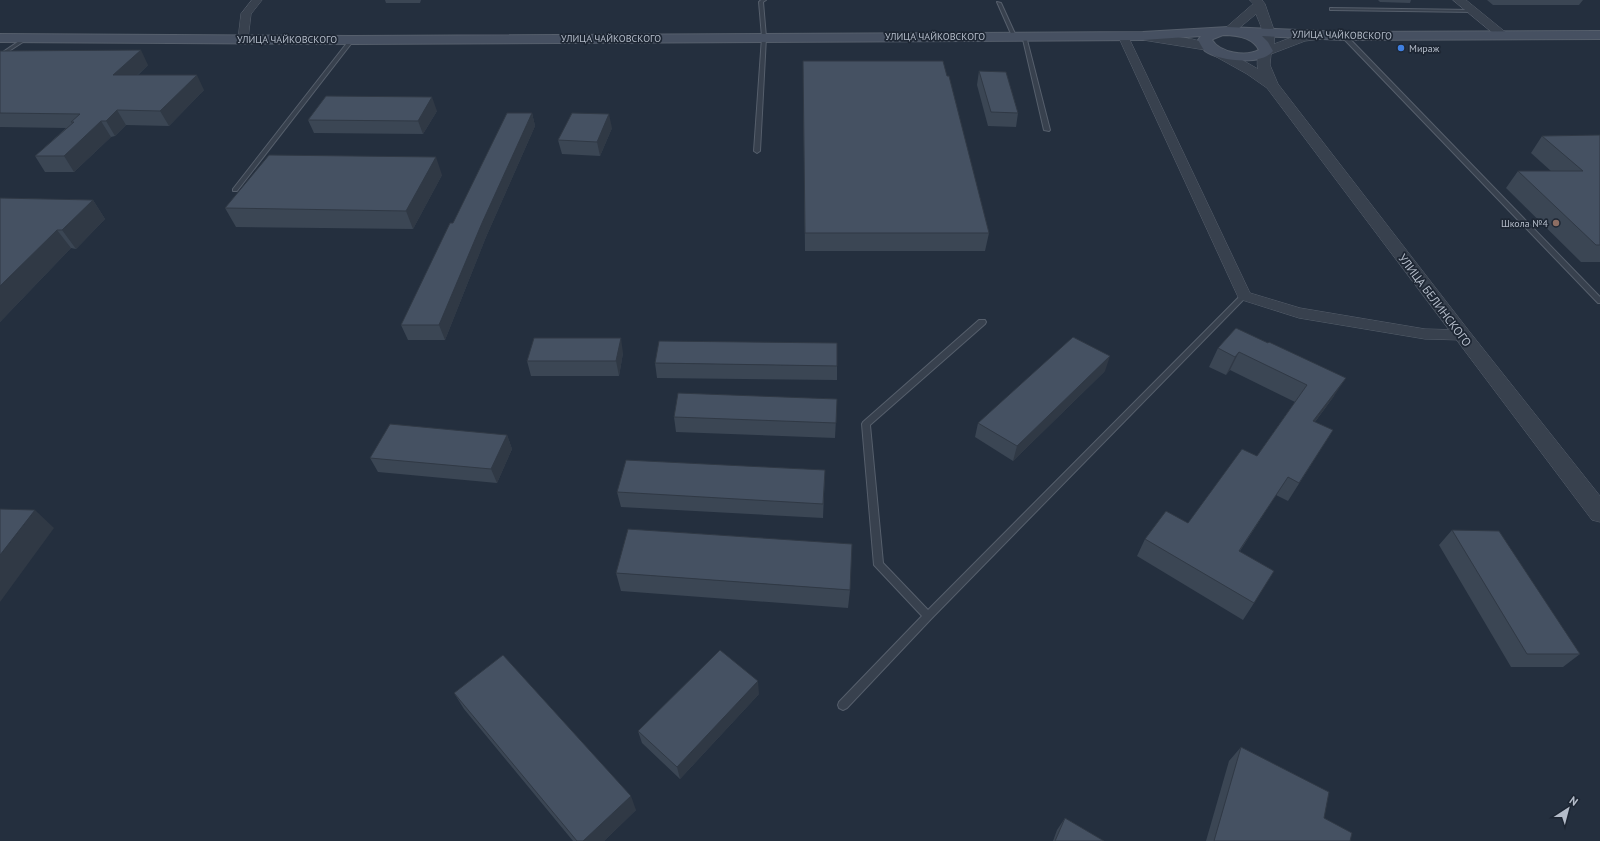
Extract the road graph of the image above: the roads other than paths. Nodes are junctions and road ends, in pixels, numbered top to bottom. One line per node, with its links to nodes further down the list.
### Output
1 (257, 0): 20 (street)
2 (764, 0): 17 (lane)
3 (1459, 0): 7 (street)
4 (1258, 2): 8 (street); 9 (street)
5 (999, 3): 12 (lane)
6 (1332, 9): 7 (lane)
7 (1473, 11): 10 (street)
8 (1225, 31): 9 (main road, УЛИЦА ЧАЙКОВСКОГО); 14 (main road, УЛИЦА ЧАЙКОВСКОГО); 22 (main road); 23 (main road)
9 (1268, 33): 15 (main road, УЛИЦА ЧАЙКОВСКОГО); 23 (street)
10 (1502, 35): 11 (main road, УЛИЦА ЧАЙКОВСКОГО); 16 (main road, УЛИЦА ЧАЙКОВСКОГО)
11 (1600, 35)
12 (1019, 36): 13 (main road, УЛИЦА ЧАЙКОВСКОГО); 17 (main road, УЛИЦА ЧАЙКОВСКОГО); 26 (lane)
13 (1123, 36): 14 (main road, УЛИЦА ЧАЙКОВСКОГО); 29 (street)
14 (1143, 36): 22 (street)
15 (1317, 36): 16 (main road, УЛИЦА ЧАЙКОВСКОГО); 23 (street)
16 (1344, 36): 30 (lane)
17 (764, 37): 21 (main road, УЛИЦА ЧАЙКОВСКОГО); 27 (lane)
18 (0, 38): 19 (main road, УЛИЦА ЧАЙКОВСКОГО)
19 (27, 38): 20 (main road, УЛИЦА ЧАЙКОВСКОГО); 24 (lane)
20 (243, 39): 21 (main road, УЛИЦА ЧАЙКОВСКОГО)
21 (352, 40): 28 (lane)
22 (1214, 50): 23 (main road); 25 (street)
23 (1265, 51): 25 (street)
24 (0, 56)
25 (1272, 84): 32 (street, УЛИЦА БЕЛИНСКОГО)
26 (1047, 130)
27 (757, 151)
28 (235, 190)
29 (1244, 296): 32 (street); 34 (lane)
30 (1600, 300)
31 (982, 322): 34 (lane)
32 (1462, 335): 33 (street, УЛИЦА БЕЛИНСКОГО)
33 (1600, 513)
34 (928, 616): 35 (lane)
35 (843, 705)

